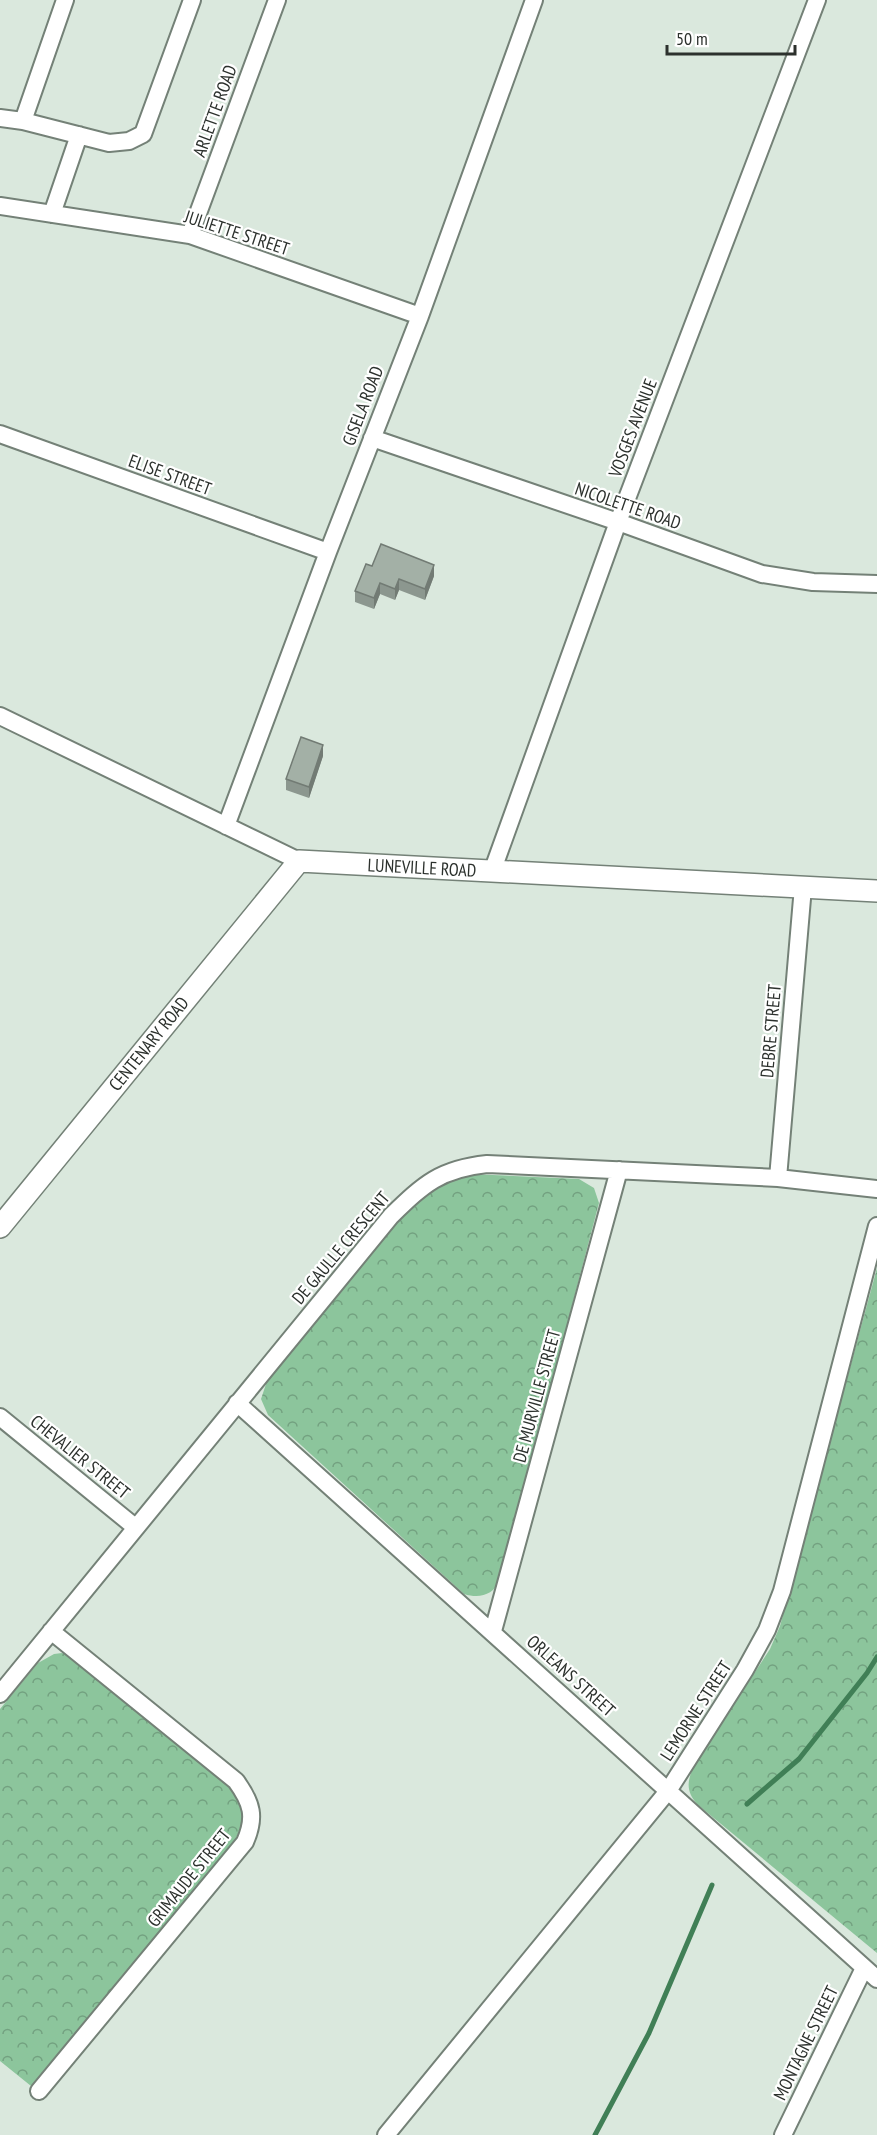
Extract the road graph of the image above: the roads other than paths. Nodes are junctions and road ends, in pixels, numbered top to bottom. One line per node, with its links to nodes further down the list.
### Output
1 (65, 0): 8 (street)
2 (192, 0): 9 (street)
3 (277, 0): 12 (street, ARLETTE ROAD)
4 (534, 0): 13 (street, GISELA ROAD)
5 (817, 0): 6 (street); 16 (street, VOSGES AVENUE)
6 (834, 0)
7 (0, 118): 8 (street)
8 (23, 121): 9 (street)
9 (79, 135): 11 (street)
10 (0, 206): 11 (street, JULIETTE STREET)
11 (52, 214): 12 (street, JULIETTE STREET)
12 (190, 235): 13 (street, JULIETTE STREET)
13 (420, 316): 15 (street, GISELA ROAD)
14 (0, 434): 17 (street, ELISE STREET)
15 (372, 438): 16 (street, NICOLETTE ROAD); 17 (street, GISELA ROAD)
16 (618, 522): 18 (street, NICOLETTE ROAD); 22 (street, VOSGES AVENUE)
17 (328, 552): 20 (street, GISELA ROAD)
18 (877, 584)
19 (0, 716): 20 (street, LUNEVILLE ROAD)
20 (226, 826): 21 (street, LUNEVILLE ROAD)
21 (299, 861): 22 (street, LUNEVILLE ROAD); 29 (street, CENTENARY ROAD)
22 (492, 872): 23 (street, LUNEVILLE ROAD)
23 (803, 887): 24 (street, LUNEVILLE ROAD); 26 (street, DEBRE STREET)
24 (877, 891)
25 (619, 1170): 26 (street, DE GAULLE CRESCENT); 30 (street, DE GAULLE CRESCENT); 34 (street, DE MURVILLE STREET)
26 (778, 1178): 27 (street, DE GAULLE CRESCENT)
27 (877, 1189)
28 (877, 1226): 36 (street, LEMORNE STREET)
29 (0, 1227)
30 (237, 1403): 32 (street, DE GAULLE CRESCENT); 34 (street, ORLEANS STREET)
31 (0, 1417): 32 (street, CHEVALIER STREET)
32 (135, 1527): 33 (street, DE GAULLE CRESCENT)
33 (51, 1631): 35 (street, DE GAULLE CRESCENT); 39 (street, GRIMAUDE STREET)
34 (493, 1631): 36 (street, ORLEANS STREET)
35 (0, 1694)
36 (668, 1791): 37 (street, ORLEANS STREET); 40 (street, LEMORNE STREET)
37 (864, 1968): 38 (street, ORLEANS STREET); 41 (street, MONTAGNE STREET)
38 (877, 1979)
39 (39, 2091)
40 (386, 2135)
41 (783, 2135)

